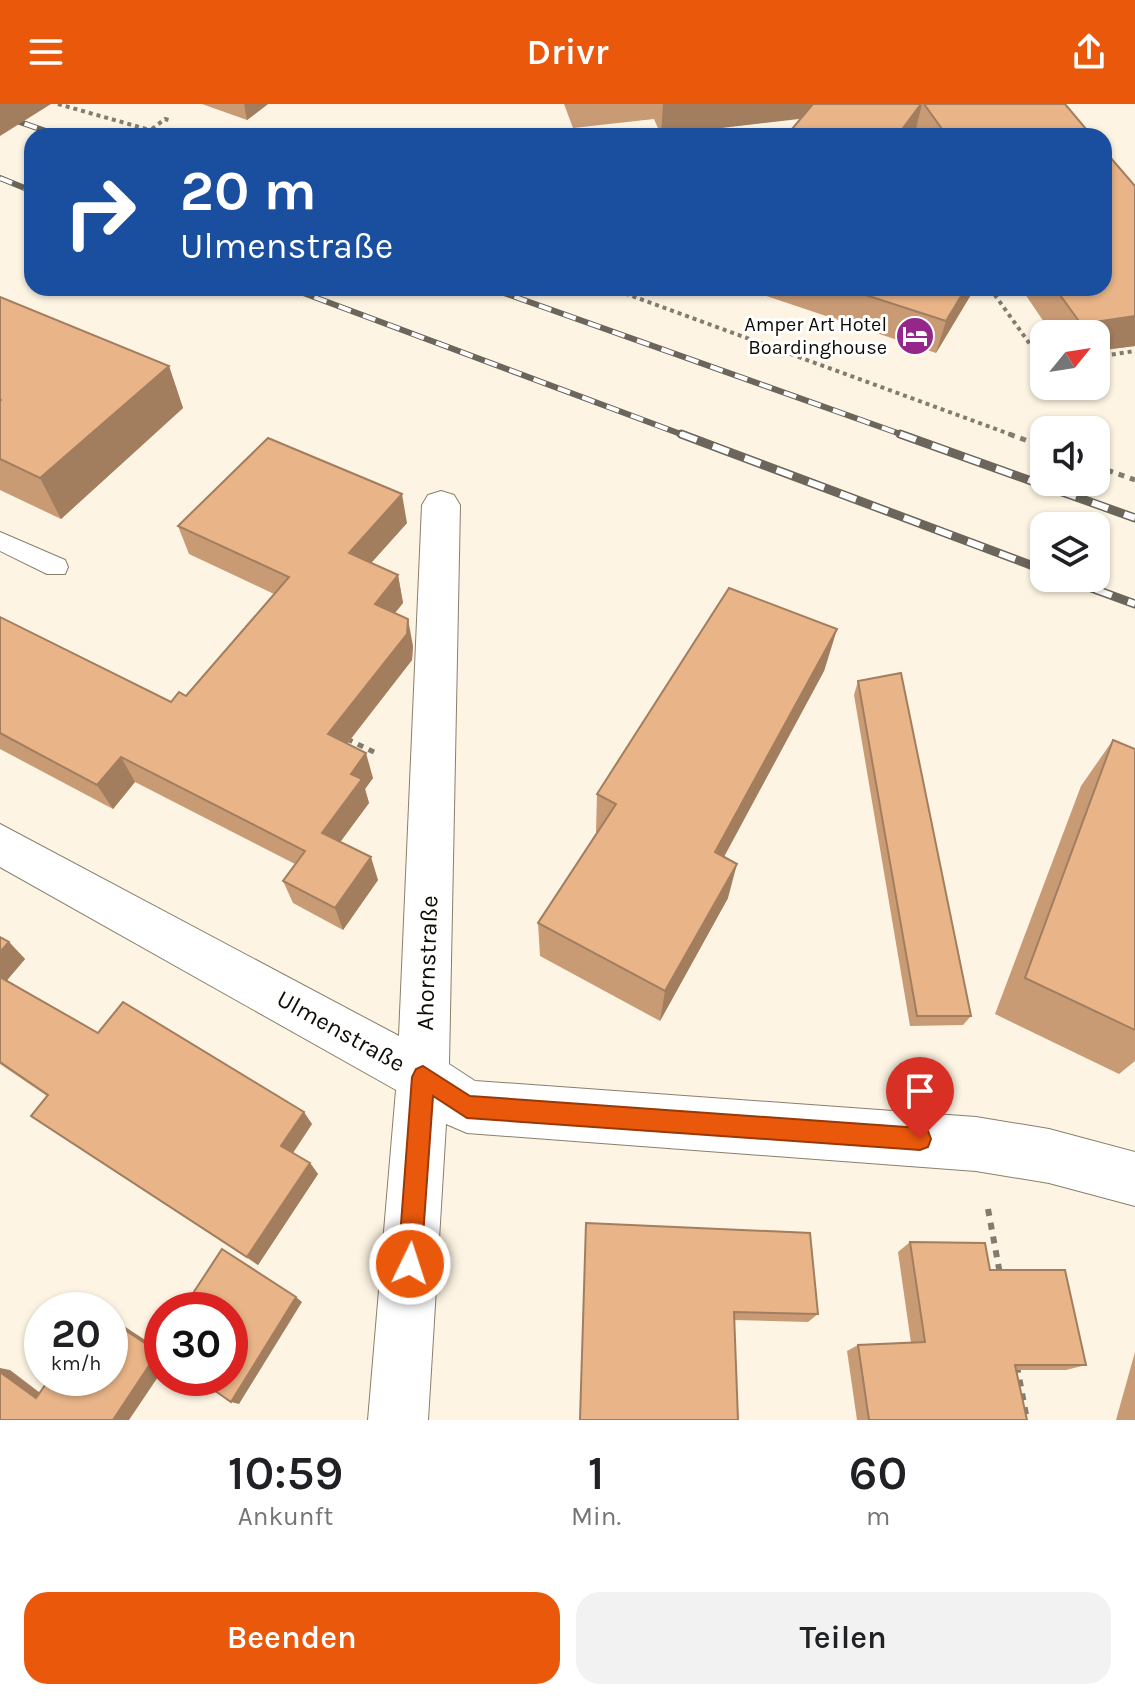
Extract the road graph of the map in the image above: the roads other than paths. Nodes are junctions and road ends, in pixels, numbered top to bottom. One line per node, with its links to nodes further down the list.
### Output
1 (441, 505): 5 (street, Ahornstraße)
2 (0, 541): 3 (lane)
3 (56, 567)
4 (0, 844): 5 (street, Ulmenstraße)
5 (423, 1077): 6 (street, Ulmenstraße); 7 (street, Ahornstraße)
6 (1135, 1179)
7 (398, 1420)

